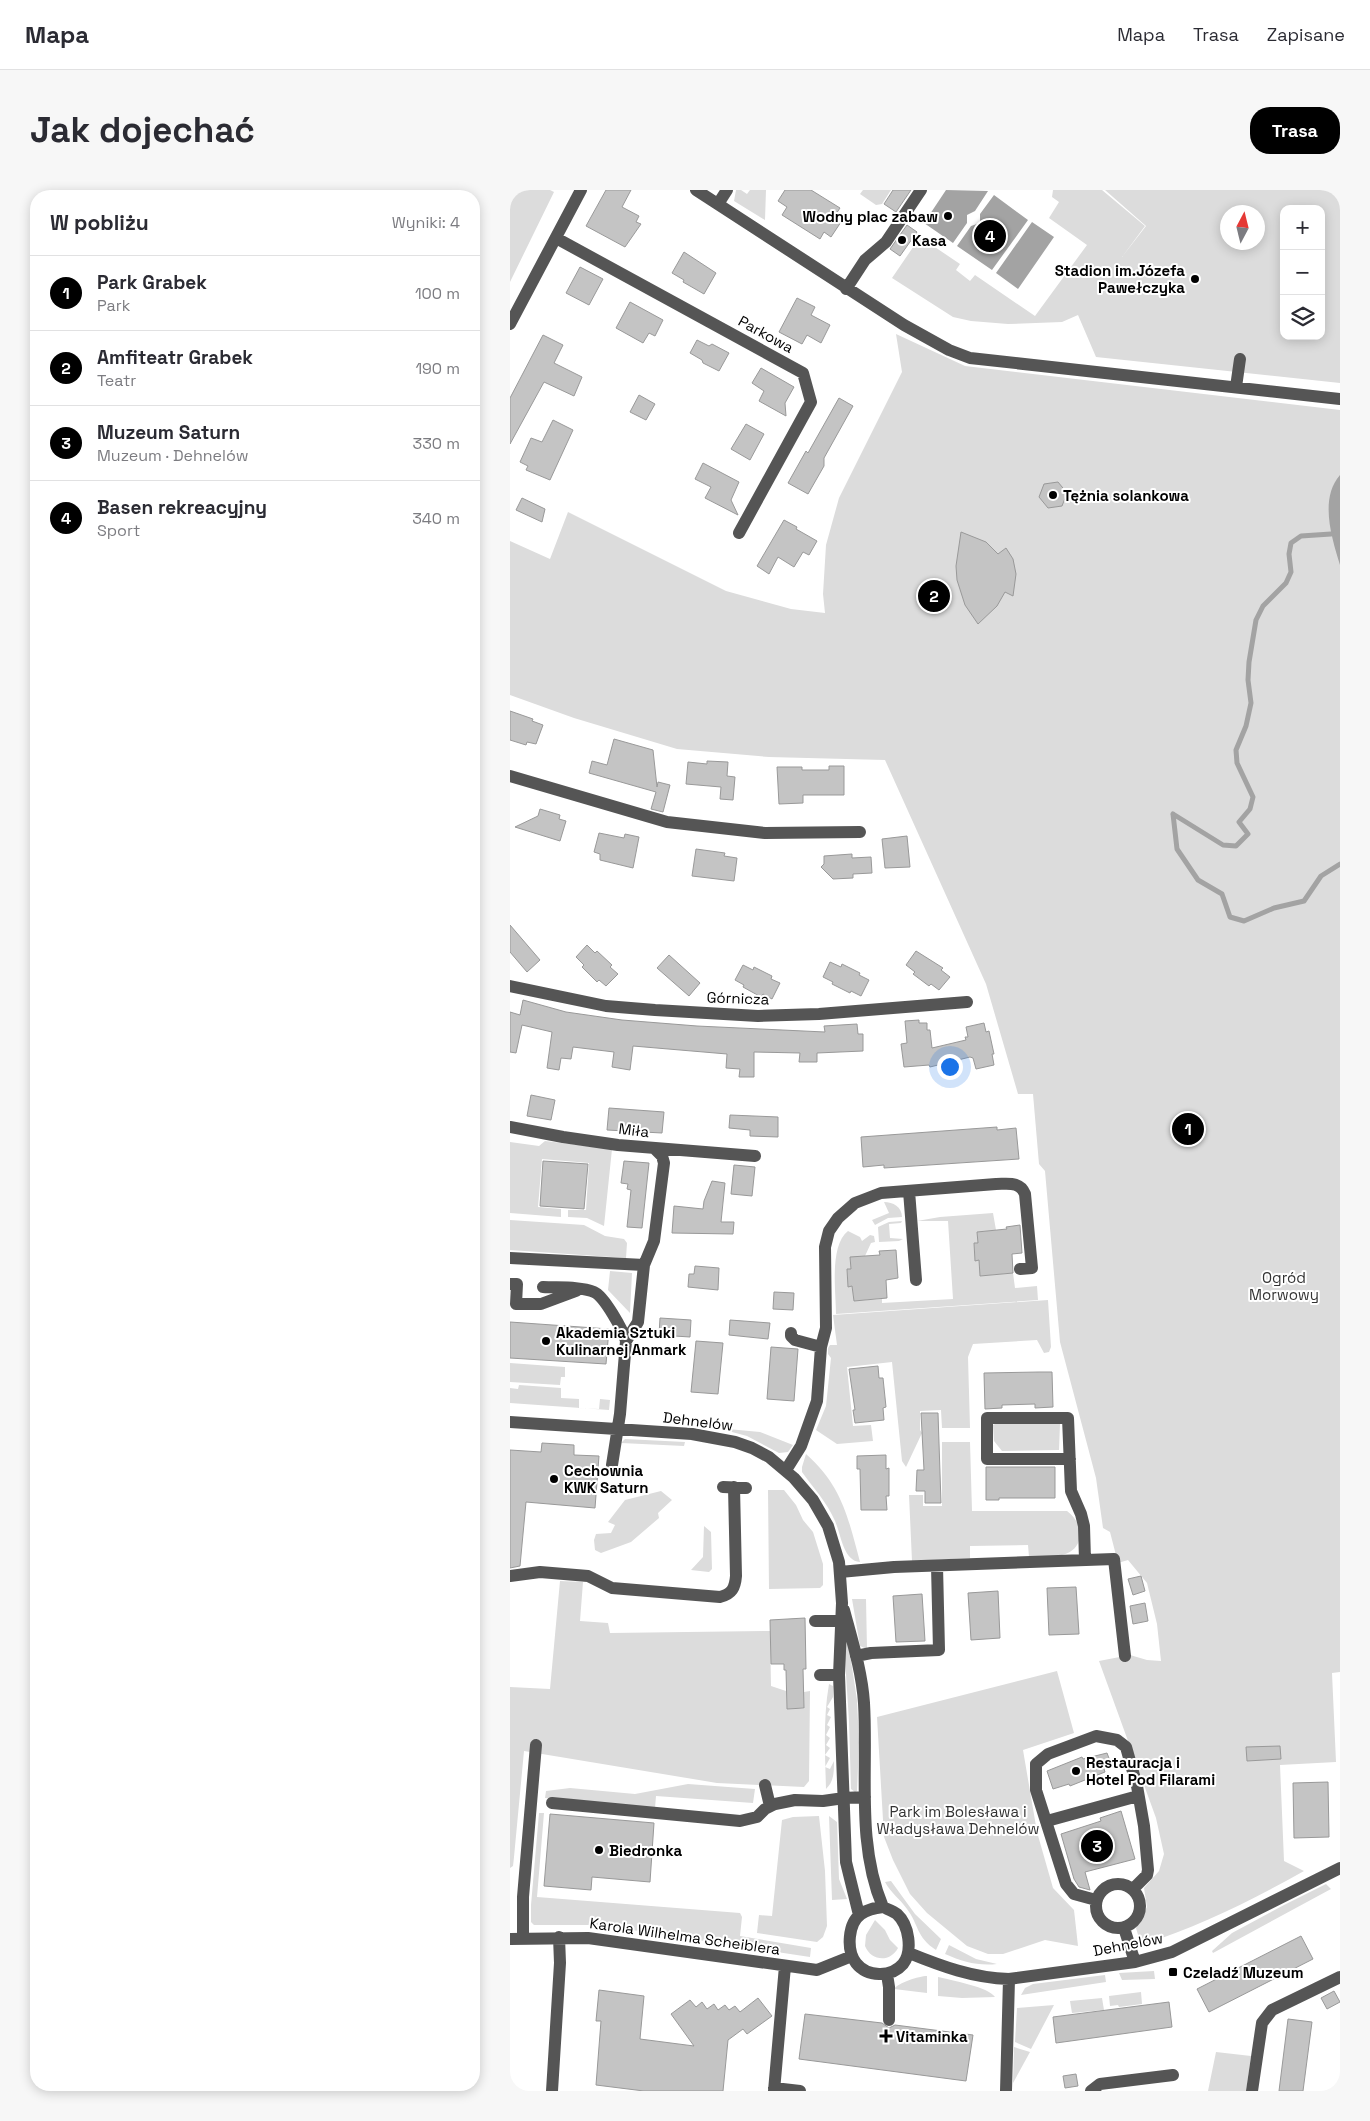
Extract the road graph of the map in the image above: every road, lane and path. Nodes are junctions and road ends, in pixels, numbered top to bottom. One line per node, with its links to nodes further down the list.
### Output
1 (581, 190): 6 (street)
2 (696, 190): 5 (street)
3 (727, 190): 5 (street)
4 (921, 190): 7 (street)
5 (718, 204): 7 (street)
6 (556, 238): 8 (street); 12 (street, Parkowa)
7 (846, 289): 10 (street)
8 (510, 324)
9 (1240, 359): 10 (street)
10 (1236, 387): 11 (street)
11 (1340, 398)
12 (739, 533)
13 (510, 776): 14 (street)
14 (860, 832)
15 (510, 986): 16 (street, Górnicza)
16 (967, 1002)
17 (510, 1127): 18 (street, Miła)
18 (655, 1149): 19 (street, Miła); 22 (street)
19 (755, 1156)
20 (909, 1191): 23 (street); 24 (street); 30 (street)
21 (510, 1258): 22 (street)
22 (644, 1266): 29 (street)
23 (1020, 1269)
24 (916, 1280)
25 (510, 1284): 27 (street)
26 (543, 1287): 27 (street)
27 (588, 1290): 29 (street)
28 (791, 1333): 30 (street)
29 (626, 1340): 32 (street)
30 (821, 1347): 35 (street)
31 (510, 1422): 32 (street, Dehnelów)
32 (617, 1430): 34 (street); 35 (street, Dehnelów)
33 (1070, 1459): 33 (street); 37 (street)
34 (612, 1465)
35 (786, 1470): 39 (street, Dehnelów)
36 (734, 1488): 40 (street)
37 (1085, 1560): 38 (street); 45 (street)
38 (937, 1566): 39 (street); 44 (street)
39 (840, 1572): 41 (street, Dehnelów)
40 (510, 1576)
41 (842, 1603): 43 (street, Dehnelów); 44 (street, Dehnelów)
42 (815, 1621): 43 (street)
43 (840, 1621): 47 (street, Dehnelów)
44 (856, 1656): 51 (street, Dehnelów)
45 (1124, 1656)
46 (820, 1675): 47 (street)
47 (839, 1675): 52 (street, Dehnelów)
48 (536, 1744): 63 (street)
49 (765, 1786): 54 (street)
50 (1138, 1796): 55 (street); 55 (street); 57 (street)
51 (866, 1797): 52 (street); 59 (street, Dehnelów)
52 (844, 1798): 54 (street); 60 (street, Dehnelów)
53 (552, 1803): 54 (street)
54 (770, 1806)
55 (1047, 1821): 58 (street)
56 (1339, 1873): 67 (street, Dehnelów)
57 (1133, 1889): 58 (street); 61 (street)
58 (1096, 1900): 61 (street)
59 (883, 1908): 60 (street); 65 (street)
60 (859, 1915): 66 (street)
61 (1124, 1928): 67 (street)
62 (559, 1937): 63 (street, Karola Wilhelma Scheiblera); 68 (street, Karola Wilhelma Scheiblera); 75 (street)
63 (523, 1938): 64 (street, Karola Wilhelma Scheiblera)
64 (510, 1939)
65 (908, 1953): 69 (street); 71 (street, Dehnelów)
66 (852, 1956): 68 (street, Karola Wilhelma Scheiblera); 69 (street)
67 (1135, 1962): 71 (street, Dehnelów)
68 (785, 1966): 74 (street)
69 (887, 1974): 72 (street)
70 (1340, 1977): 79 (street)
71 (1009, 1979): 77 (street)
72 (889, 2020)
73 (1173, 2075): 78 (street)
74 (774, 2089): 76 (street)
75 (552, 2091)
76 (800, 2091)
77 (1006, 2091)
78 (1092, 2091)
79 (1252, 2091)

